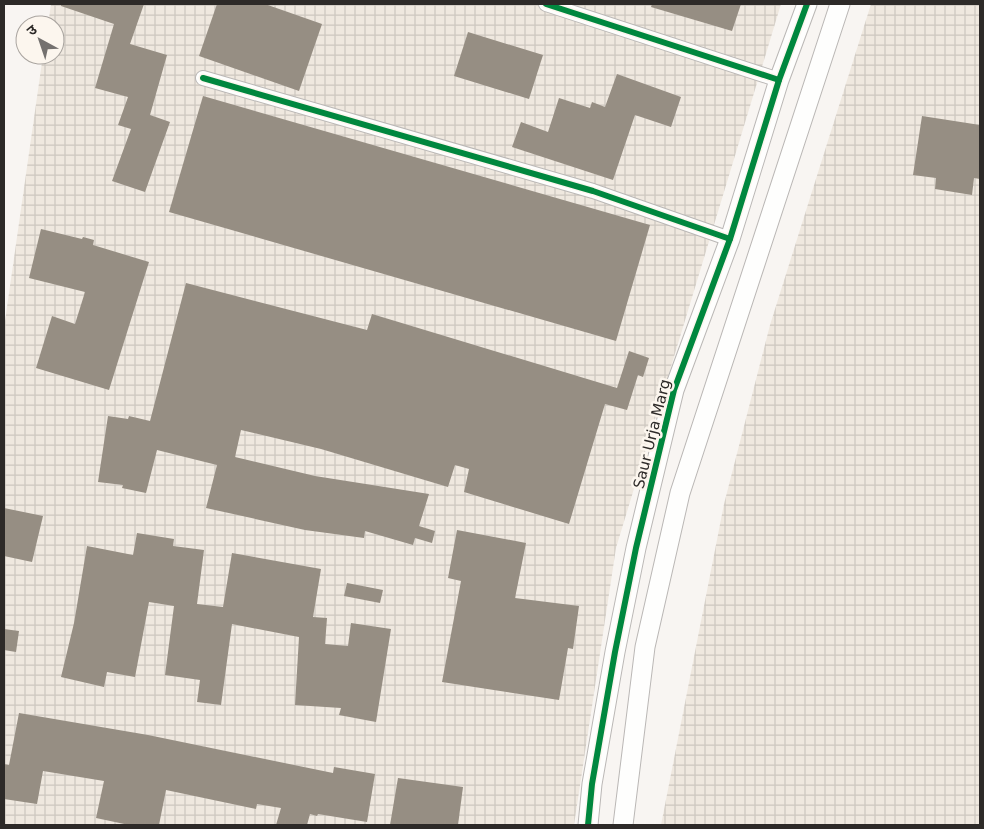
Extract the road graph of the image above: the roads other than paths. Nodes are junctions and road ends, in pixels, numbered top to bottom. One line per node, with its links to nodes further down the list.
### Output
1 (546, 4): 5 (street)
2 (807, 4): 5 (street, Saur Urja Marg)
3 (840, 4): 8 (street)
4 (203, 78): 6 (street)
5 (779, 80): 6 (street, Saur Urja Marg)
6 (730, 239): 7 (street, Saur Urja Marg)
7 (588, 825)
8 (623, 825)

